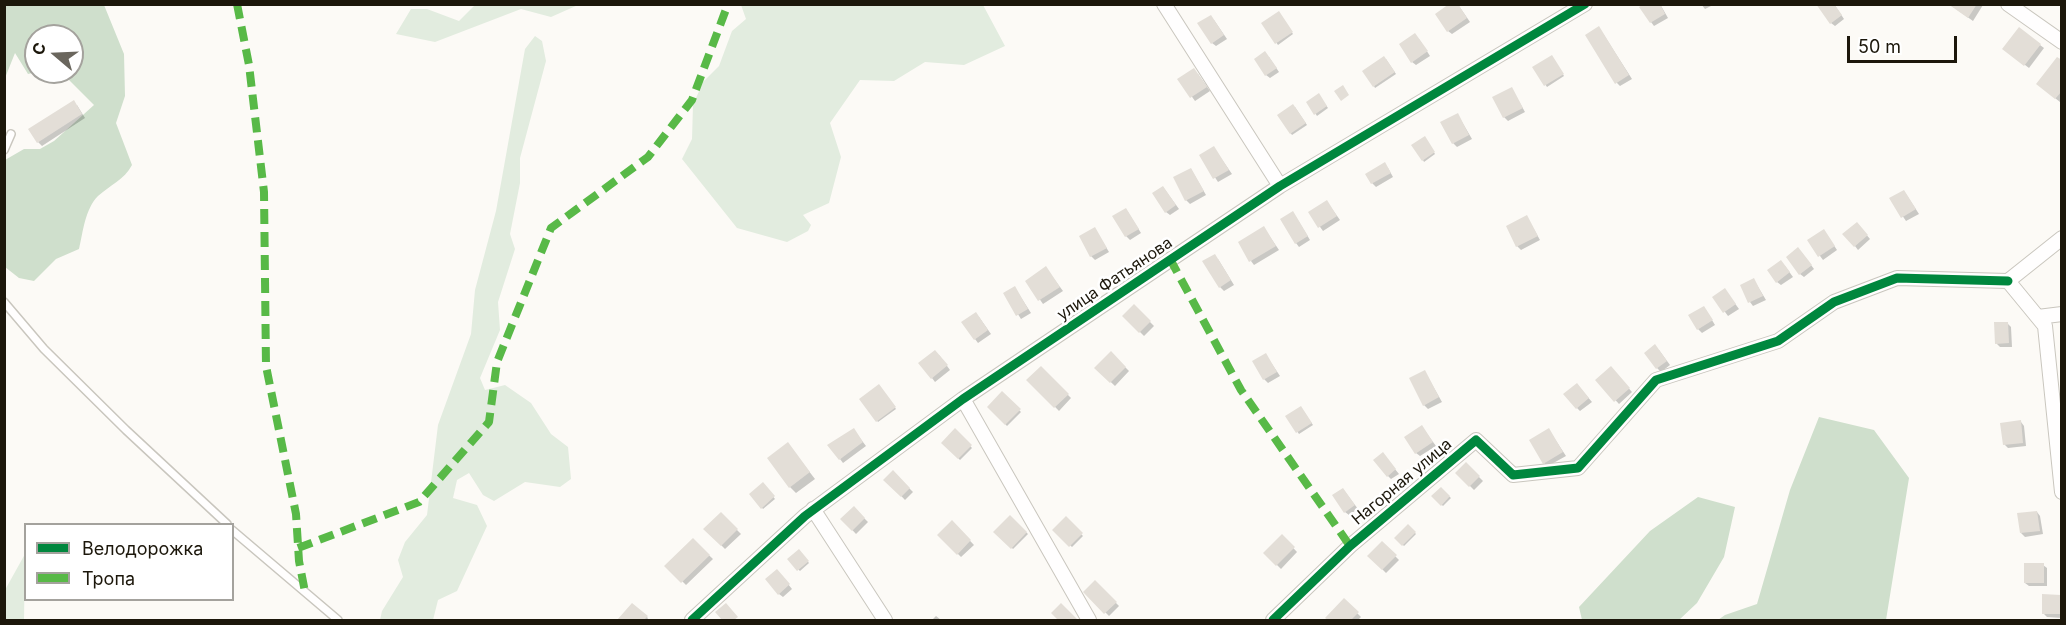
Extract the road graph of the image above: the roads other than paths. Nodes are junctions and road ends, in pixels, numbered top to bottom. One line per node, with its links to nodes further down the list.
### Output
1 (1164, 4): 9 (street)
2 (1556, 4): 5 (street)
3 (1585, 4): 5 (street, улица Фатьянова)
4 (2008, 4): 6 (street)
5 (1563, 17): 9 (street, улица Фатьянова)
6 (2061, 42)
7 (11, 134): 8 (lane)
8 (4, 150)
9 (1280, 186): 15 (street, улица Фатьянова)
10 (2061, 238): 11 (street)
11 (2008, 281): 14 (street); 24 (street, Нагорная улица)
12 (4, 302): 18 (lane)
13 (2061, 314): 14 (street)
14 (2038, 318): 16 (street)
15 (963, 399): 17 (street, улица Фатьянова); 23 (street)
16 (2061, 492)
17 (813, 509): 21 (street, улица Фатьянова); 22 (street)
18 (225, 523)
19 (234, 532): 20 (lane)
20 (338, 621)
21 (692, 621)
22 (885, 621)
23 (1089, 621)
24 (1273, 621)

